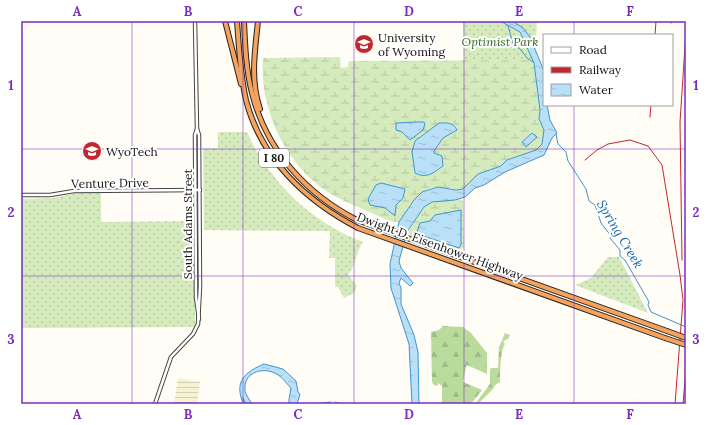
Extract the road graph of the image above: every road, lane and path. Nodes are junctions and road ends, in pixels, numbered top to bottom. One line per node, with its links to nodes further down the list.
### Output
1 (195, 21): 7 (street, South Adams Street)
2 (225, 21): 6 (highway)
3 (237, 21): 6 (highway, Dwight D. Eisenhower Highway / I 80)
4 (244, 21): 8 (highway, Dwight D. Eisenhower Highway / I 80)
5 (258, 21): 8 (highway)
6 (246, 100): 14 (highway, Dwight D. Eisenhower Highway / I 80, bridge)
7 (197, 129): 9 (street, South Adams Street); 10 (street, South Adams Street)
8 (292, 171): 13 (highway, Dwight D. Eisenhower Highway / I 80, bridge)
9 (195, 190): 10 (street, Venture Drive); 11 (street, Venture Drive); 12 (street, South Adams Street)
10 (200, 190): 12 (street, South Adams Street)
11 (21, 196)
12 (198, 319): 15 (street, South Adams Street)
13 (686, 338)
14 (686, 345)
15 (155, 404)

